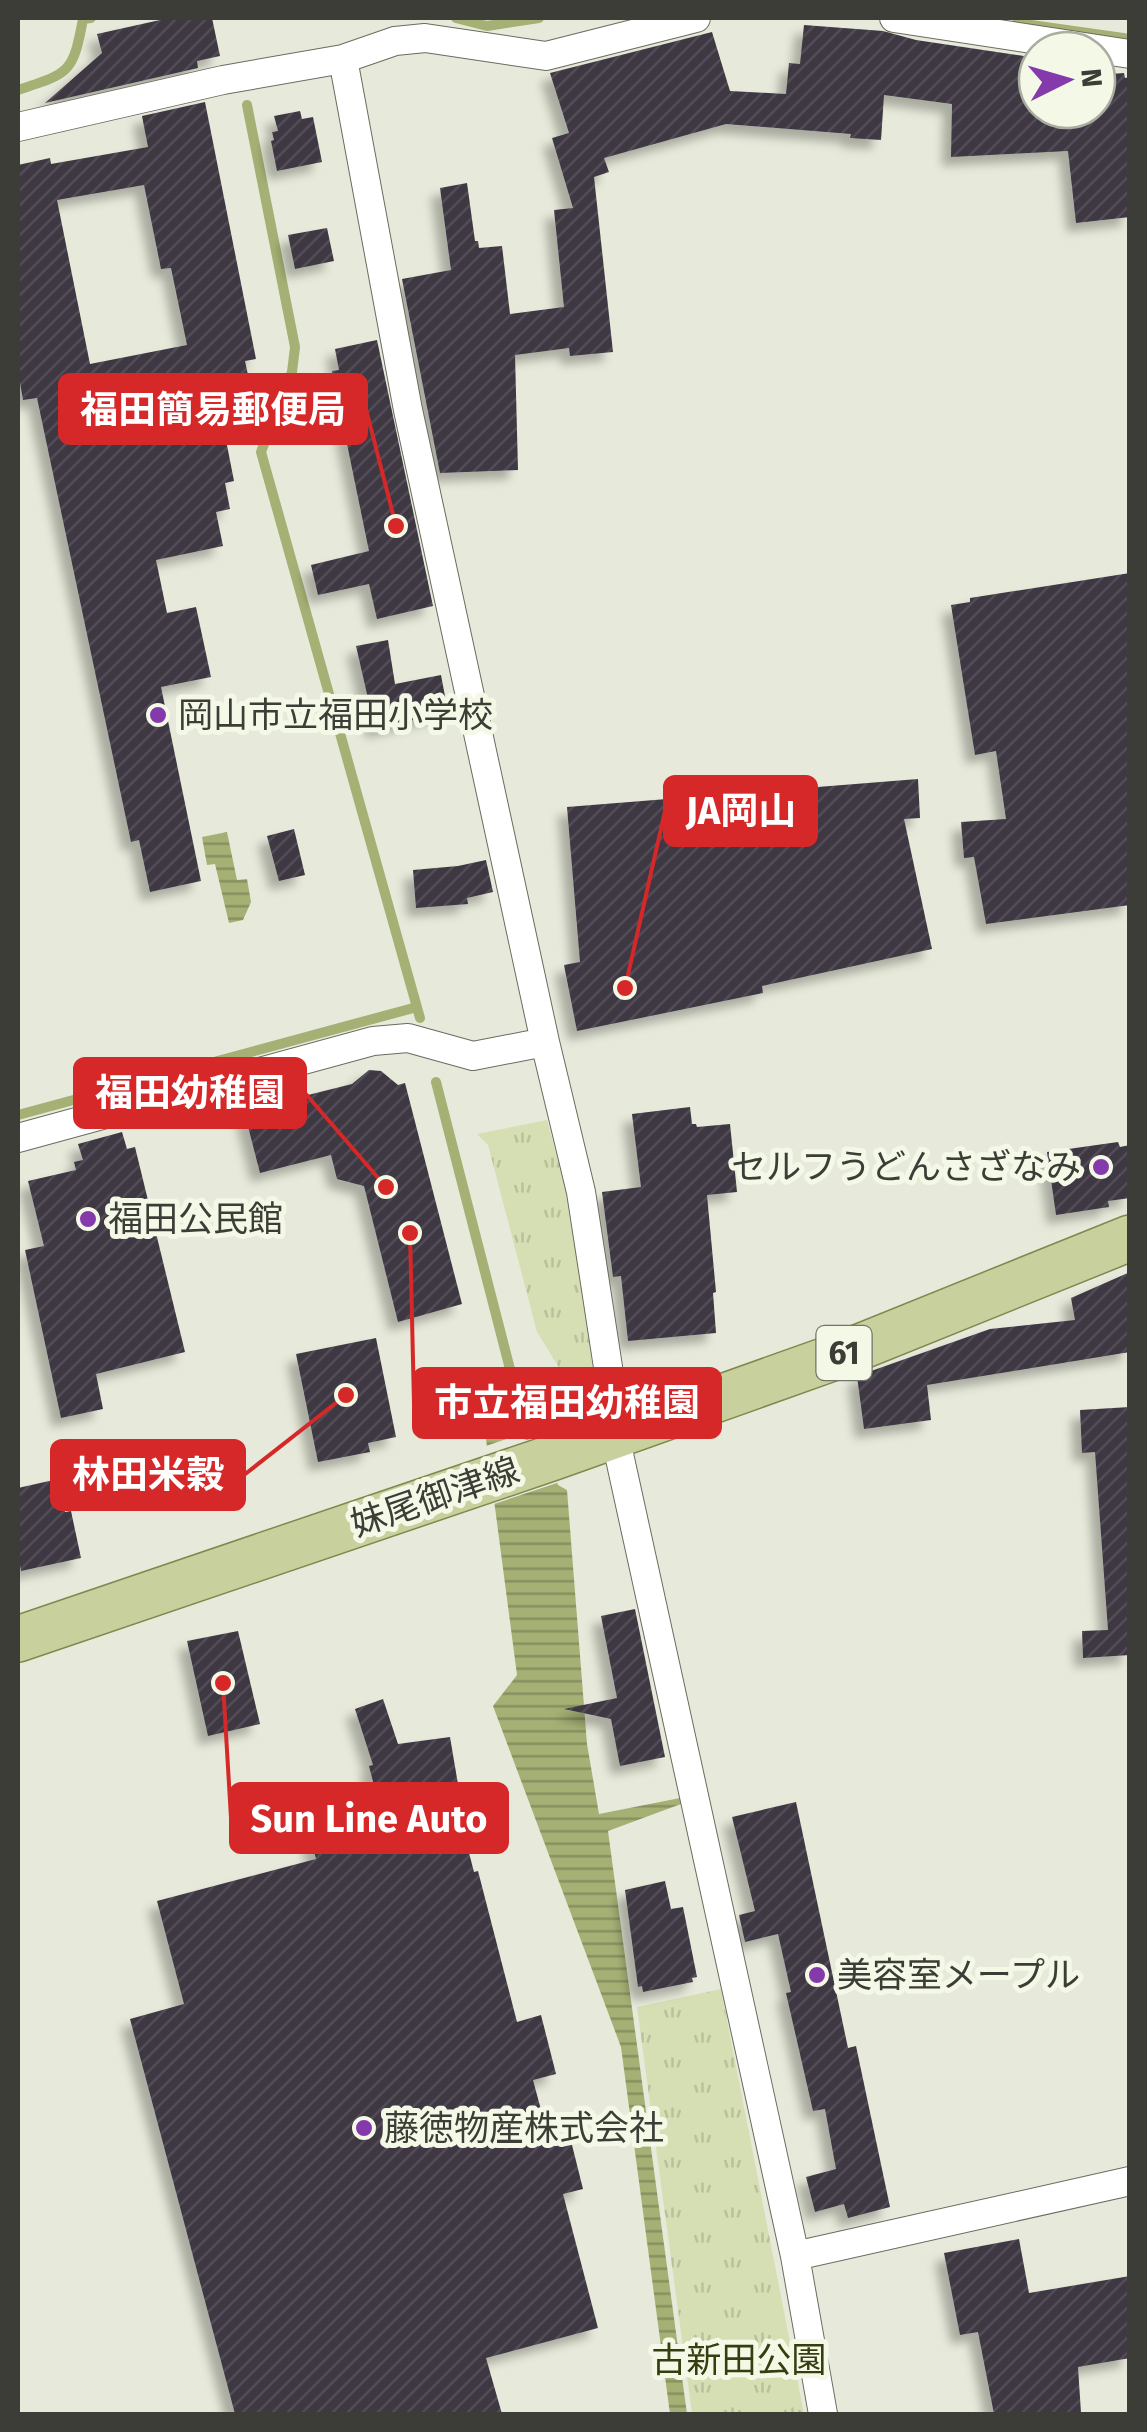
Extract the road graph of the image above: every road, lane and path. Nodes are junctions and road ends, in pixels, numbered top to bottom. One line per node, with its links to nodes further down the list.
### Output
1 (696, 18): 3 (street)
2 (894, 18): 4 (street)
3 (424, 28): 5 (street)
4 (1130, 54)
5 (343, 59): 6 (street); 7 (street)
6 (18, 127)
7 (545, 1042): 8 (street); 10 (street)
8 (18, 1138)
9 (1130, 1238): 10 (main road, 妹尾御津線 / 61)
10 (614, 1436): 11 (main road, 妹尾御津線 / 61); 13 (street)
11 (18, 1639)
12 (1130, 2181): 13 (street)
13 (795, 2256): 14 (street)
14 (823, 2414)

